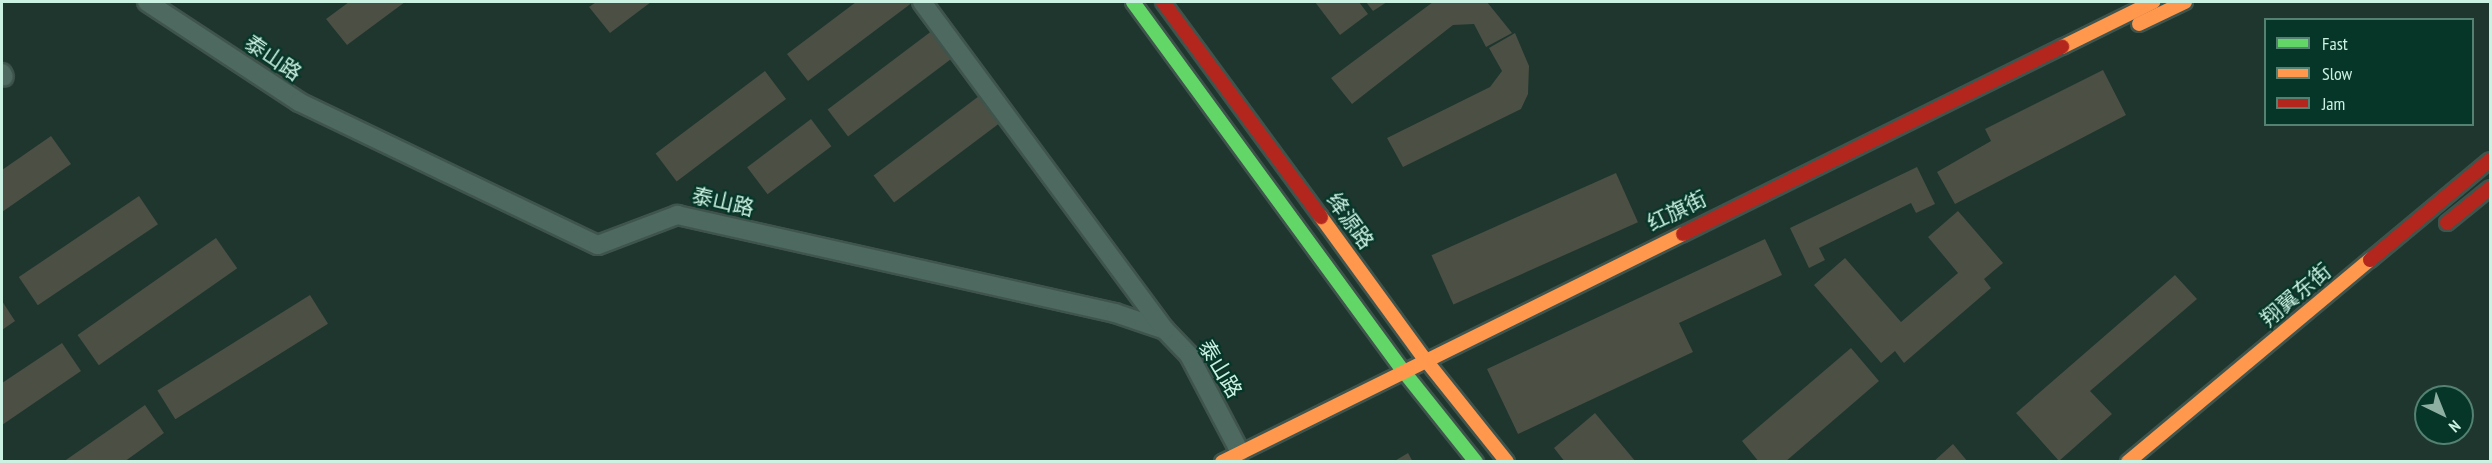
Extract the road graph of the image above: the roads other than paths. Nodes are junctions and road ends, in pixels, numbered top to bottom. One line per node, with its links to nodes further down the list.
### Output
1 (147, 2): 10 (street, 泰山路)
2 (922, 2): 10 (street)
3 (1133, 2): 12 (main road)
4 (1163, 2): 11 (main road, 绛源路)
5 (2153, 2): 11 (main road, 红旗街)
6 (2185, 2): 13 (main road, 红旗街)
7 (2490, 160): 20 (main road, 翔翼东街)
8 (2490, 188): 9 (main road)
9 (2435, 233)
10 (1165, 330): 15 (street, 泰山路)
11 (1424, 358): 12 (main road, 红旗街); 13 (main road, 绛源路)
12 (1402, 370): 14 (main road); 15 (main road, 红旗街)
13 (1434, 370): 14 (main road, 红旗街); 19 (main road, 绛源路)
14 (1412, 381): 17 (main road, 红旗街); 18 (main road)
15 (1240, 452): 16 (main road, 红旗街)
16 (1222, 462)
17 (1257, 462)
18 (1476, 462)
19 (1507, 462)
20 (2128, 462)

